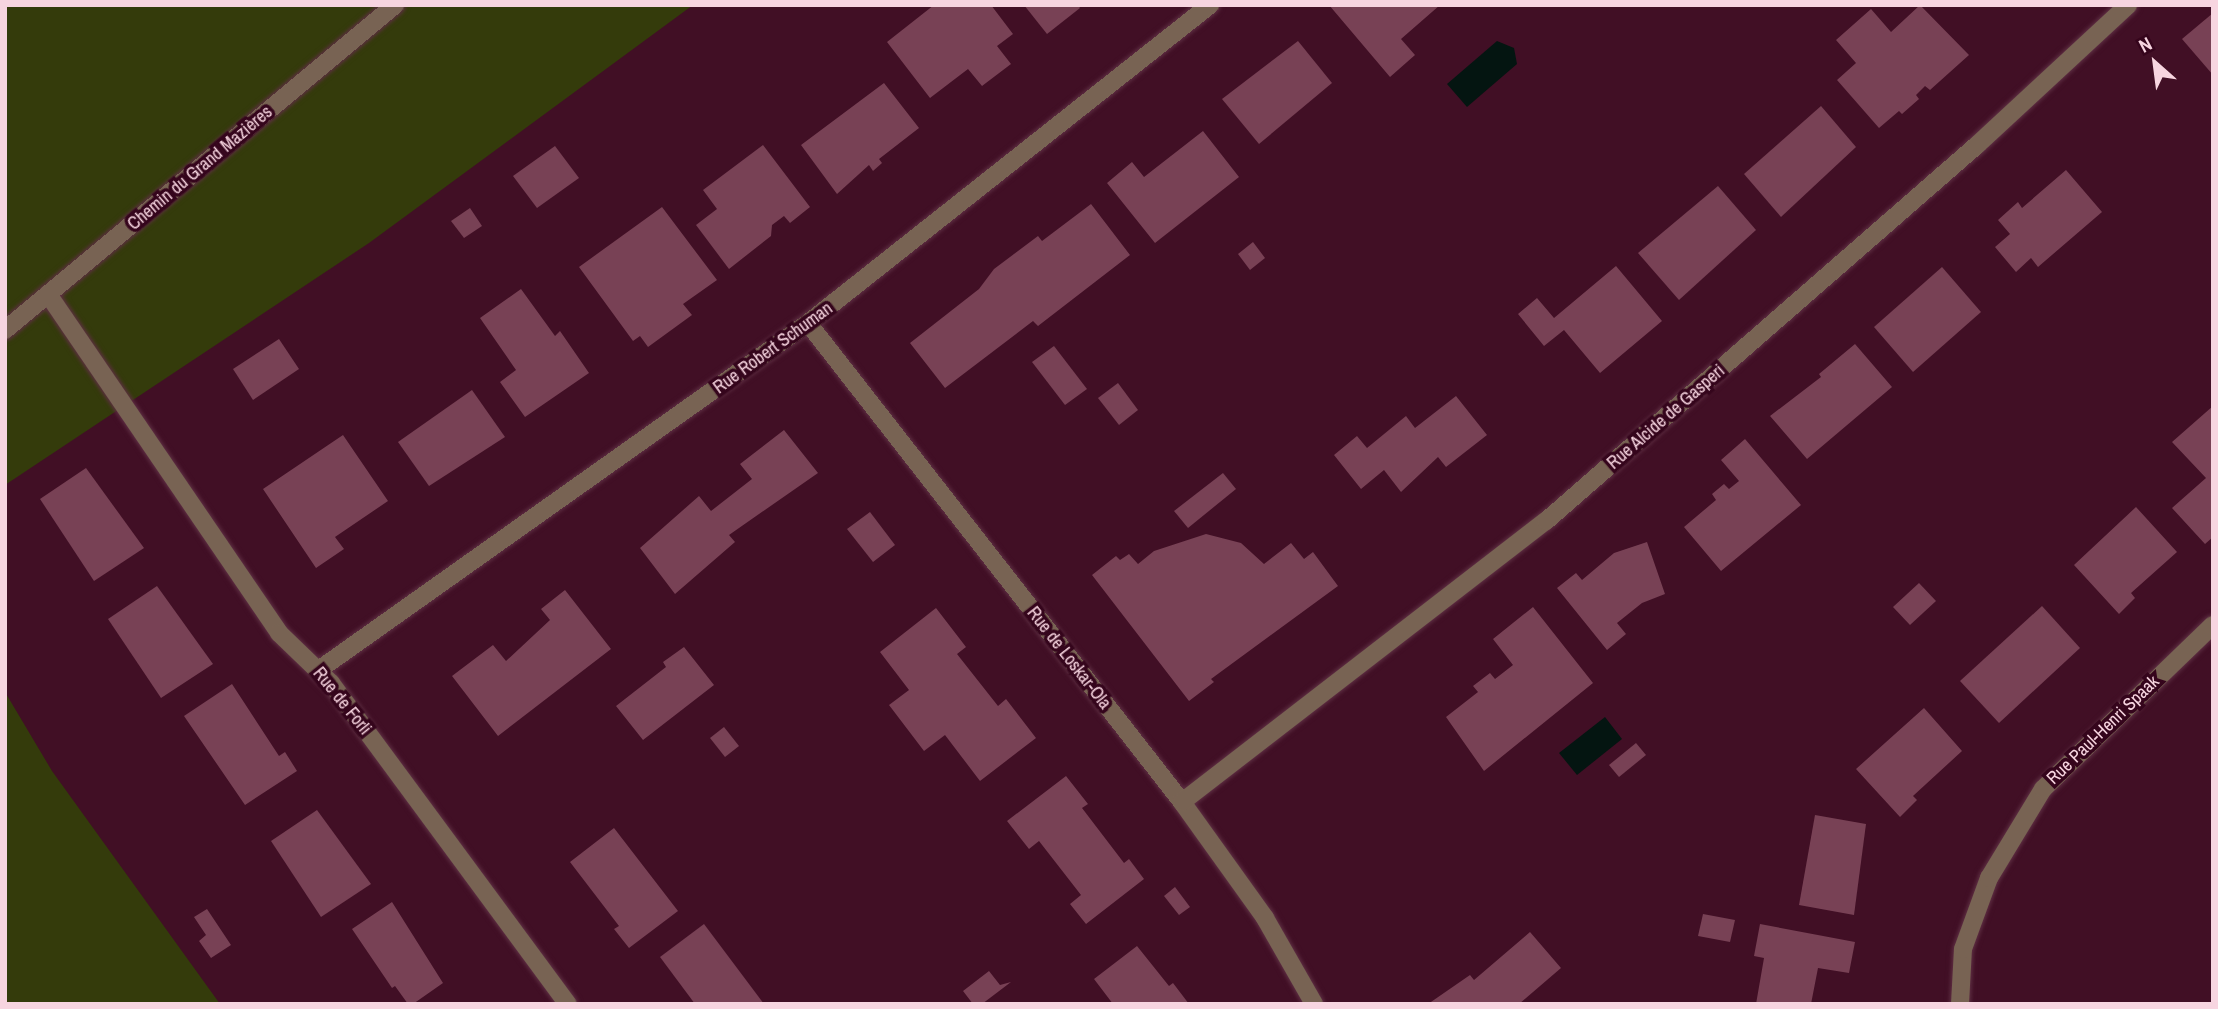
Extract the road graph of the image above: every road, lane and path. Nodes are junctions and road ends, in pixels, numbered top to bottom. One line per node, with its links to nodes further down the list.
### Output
1 (396, 5): 4 (street, Chemin du Grand Mazières)
2 (1210, 5): 5 (street, Rue Robert Schuman)
3 (2128, 5): 9 (street, Rue Alcide de Gasperi)
4 (48, 294): 6 (street, Chemin du Grand Mazières); 8 (street, Rue de Forli)
5 (808, 323): 8 (street, Rue Robert Schuman); 9 (street, Rue de Loskar-Ola)
6 (5, 330)
7 (2213, 625): 12 (street, Rue Paul-Henri Spaak)
8 (320, 669): 10 (street, Rue de Forli)
9 (1182, 802): 11 (street, Rue de Loskar-Ola)
10 (568, 1004)
11 (1314, 1004)
12 (1960, 1004)

